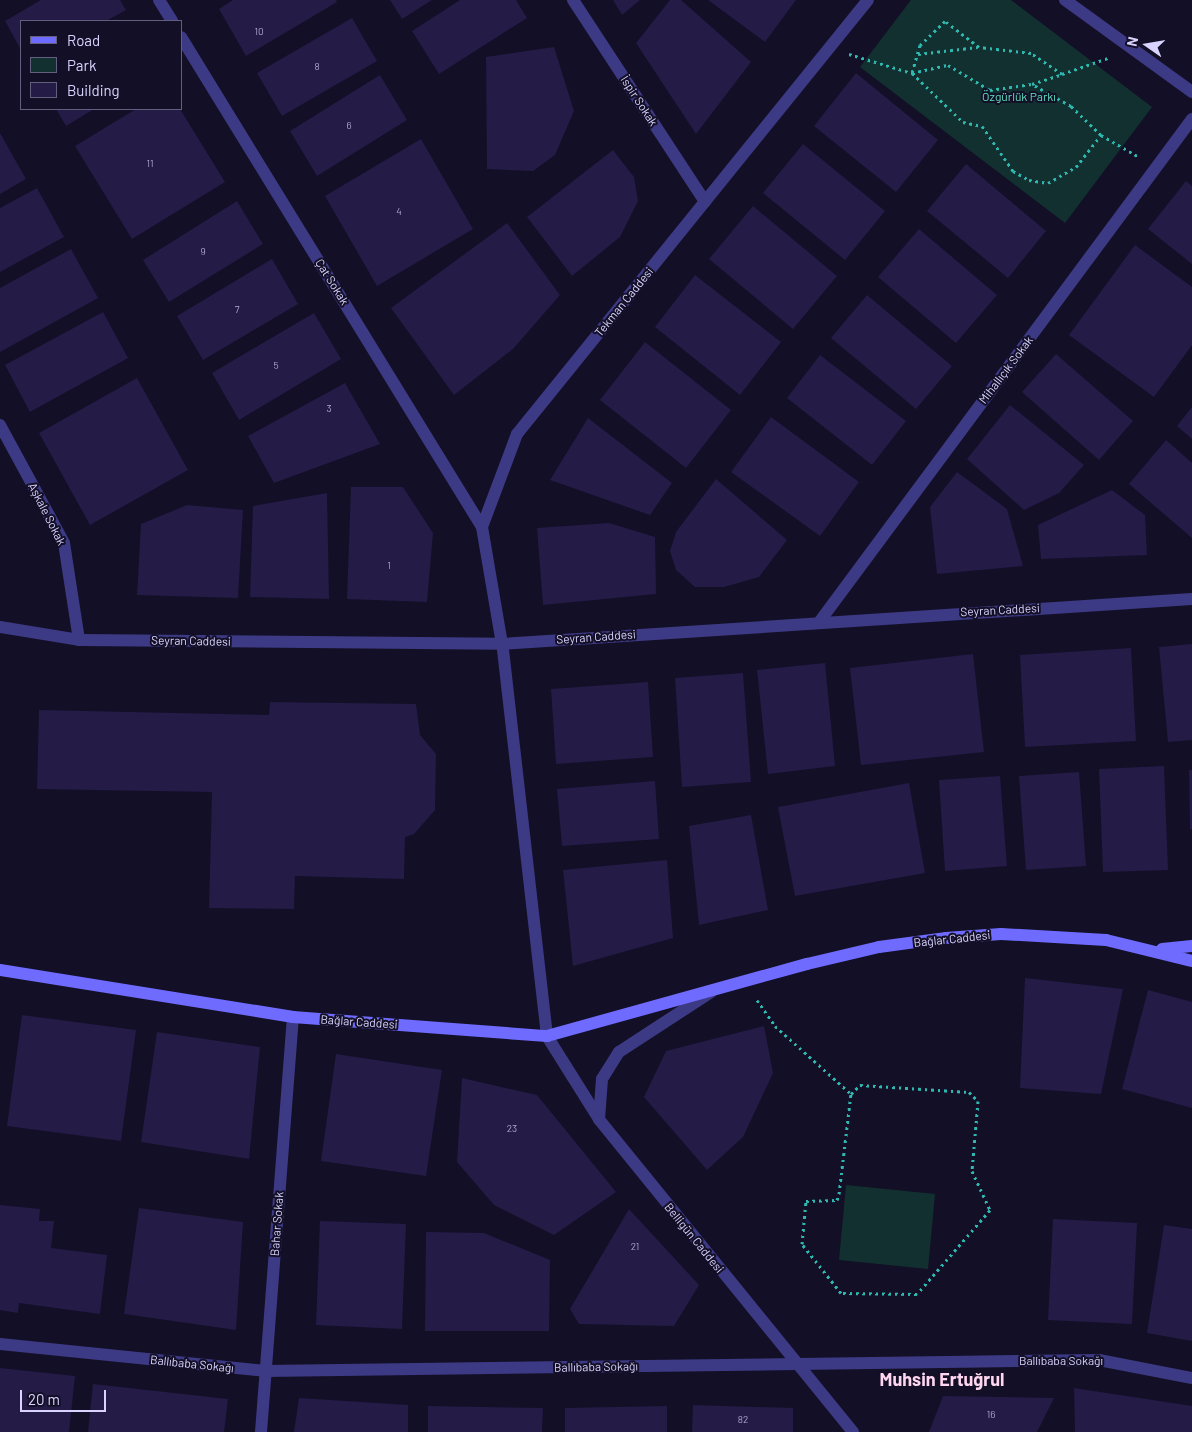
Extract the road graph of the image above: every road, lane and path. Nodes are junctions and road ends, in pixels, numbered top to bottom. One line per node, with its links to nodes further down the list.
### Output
1 (159, 0): 5 (street)
2 (573, 0): 18 (street, İspir Sokak)
3 (868, 0): 8 (street, Tekman Caddesi)
4 (1065, 0): 9 (street)
5 (171, 20)
6 (182, 39): 20 (street, Çat Sokak)
7 (979, 47): 10 (path); 10 (path); 12 (path)
8 (831, 49): 11 (path); 18 (street, Tekman Caddesi)
9 (1133, 50): 12 (path); 14 (street)
10 (918, 54): 11 (path)
11 (912, 73): 13 (path); 16 (path)
12 (1062, 74): 13 (path)
13 (1032, 84): 16 (path)
14 (1192, 92)
15 (1190, 126): 17 (street, Mihallıçık Sokak)
16 (1100, 134): 17 (path)
17 (1156, 167): 22 (street, Mihallıçık Sokak)
18 (705, 202): 20 (street, Tekman Caddesi)
19 (0, 425): 24 (street, Aşkale Sokak)
20 (482, 527): 25 (street)
21 (1192, 599): 22 (street, Seyran Caddesi)
22 (820, 621): 25 (street, Seyran Caddesi)
23 (0, 627): 24 (street, Seyran Caddesi)
24 (79, 640): 25 (street, Seyran Caddesi)
25 (502, 644): 33 (street)
26 (1192, 946): 27 (main road)
27 (1157, 950): 28 (main road, Bağlar Caddesi); 30 (main road, Bağlar Caddesi)
28 (1192, 961)
29 (0, 970): 32 (main road, Bağlar Caddesi)
30 (744, 981): 31 (main road, Bağlar Caddesi); 34 (path)
31 (714, 989): 33 (main road, Bağlar Caddesi); 35 (street, Bağlar Caddesi)
32 (293, 1017): 33 (main road, Bağlar Caddesi); 38 (street, Bahar Sokak)
33 (547, 1036): 35 (street, Belligün Caddesi)
34 (851, 1094): 34 (path)
35 (600, 1119): 37 (street, Belligün Caddesi)
36 (0, 1344): 38 (street, Ballıbaba Sokağı)
37 (795, 1364): 38 (street, Ballıbaba Sokağı); 39 (street, Ballıbaba Sokağı); 41 (street, Belligün Caddesi)
38 (265, 1371): 40 (street, Bahar Sokak)
39 (1192, 1378)
40 (261, 1432)
41 (853, 1432)

